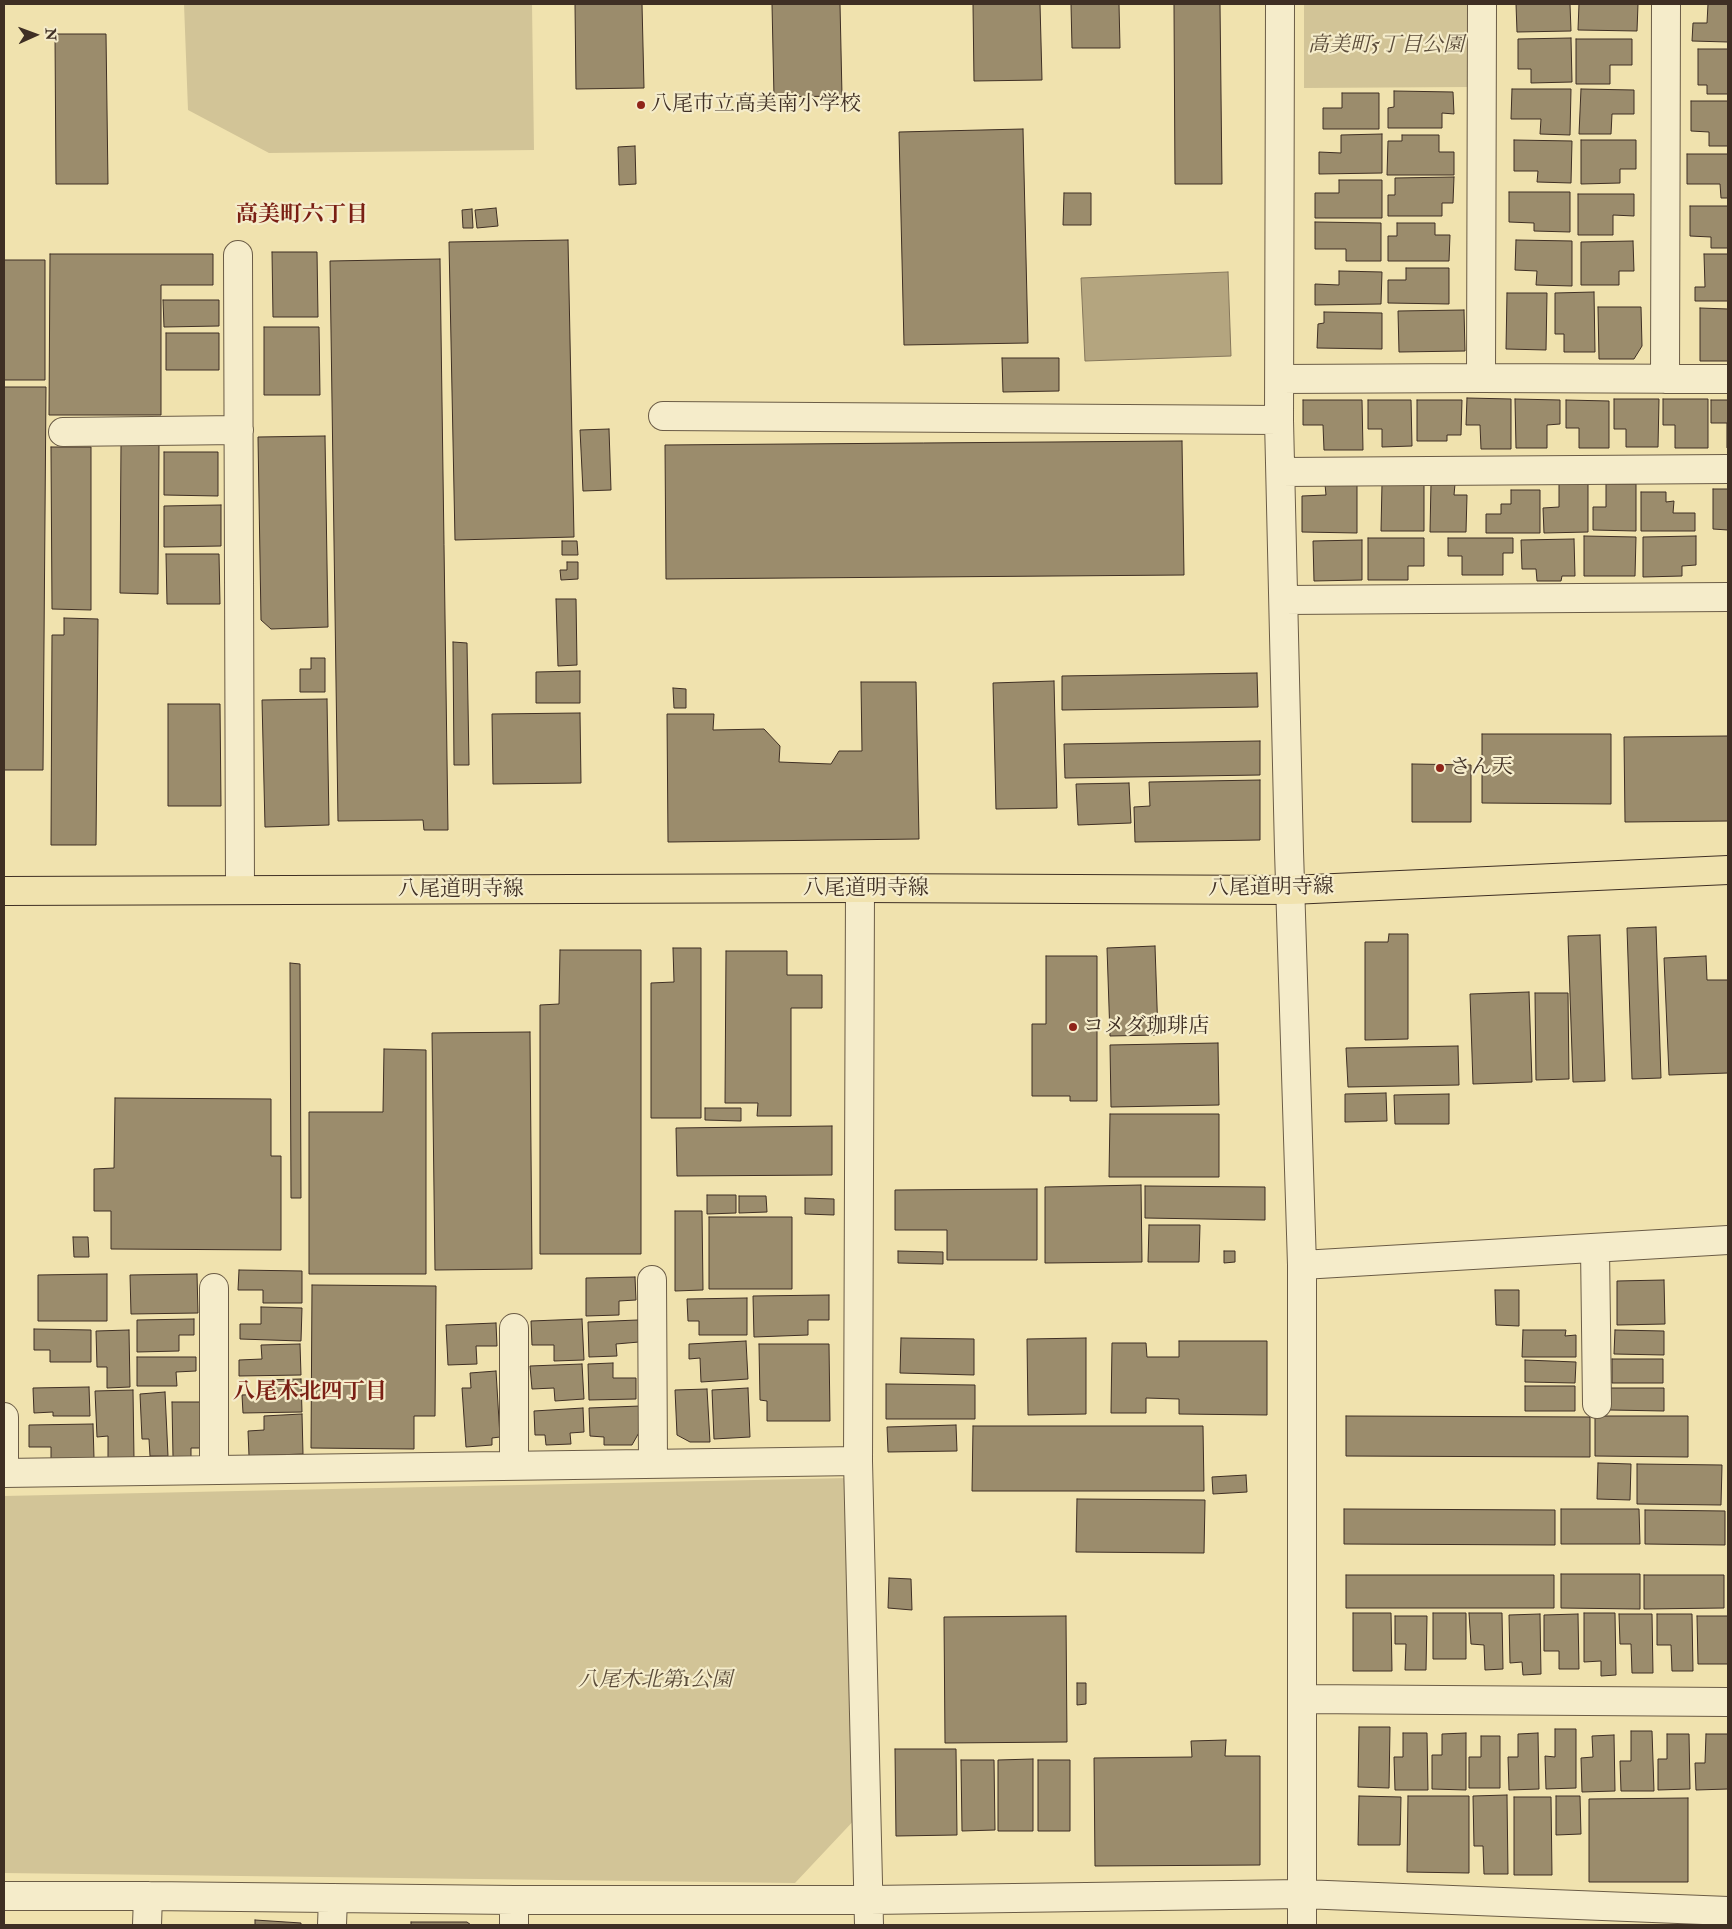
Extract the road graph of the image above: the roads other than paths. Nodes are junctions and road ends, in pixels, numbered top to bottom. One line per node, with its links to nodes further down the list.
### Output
1 (1280, 4): 6 (street)
2 (1482, 4): 5 (street)
3 (1666, 4): 7 (street)
4 (238, 255): 11 (street)
5 (1481, 378): 6 (street); 7 (street)
6 (1280, 379): 10 (street)
7 (1666, 379): 8 (street)
8 (1728, 379)
9 (663, 416): 10 (street)
10 (1280, 420): 14 (street)
11 (239, 430): 12 (street); 19 (street)
12 (63, 432)
13 (1728, 469): 14 (street)
14 (1281, 472): 16 (street)
15 (1728, 597): 16 (street)
16 (1284, 600): 20 (street)
17 (1728, 870): 20 (main road, 八尾道明寺線)
18 (860, 888): 19 (main road, 八尾道明寺線); 20 (main road, 八尾道明寺線); 30 (street)
19 (240, 890): 21 (main road, 八尾道明寺線)
20 (1291, 890): 24 (street)
21 (4, 891)
22 (1728, 1240): 23 (street)
23 (1595, 1248): 24 (street); 28 (street)
24 (1302, 1265): 35 (street)
25 (652, 1280): 31 (street)
26 (214, 1288): 33 (street)
27 (514, 1328): 32 (street)
28 (1597, 1404)
29 (4, 1417): 34 (street)
30 (858, 1461): 31 (street); 43 (street)
31 (653, 1464): 32 (street)
32 (514, 1466): 33 (street)
33 (214, 1470): 34 (street)
34 (4, 1473)
35 (1302, 1698): 36 (street); 37 (street)
36 (1728, 1702)
37 (1302, 1894): 41 (street); 43 (street); 46 (street)
38 (4, 1896): 39 (street)
39 (148, 1896): 40 (street); 44 (street)
40 (333, 1898): 42 (street); 45 (street)
41 (1728, 1911)
42 (514, 1913): 43 (street)
43 (869, 1913)
44 (147, 1925)
45 (332, 1925)
46 (1302, 1925)

